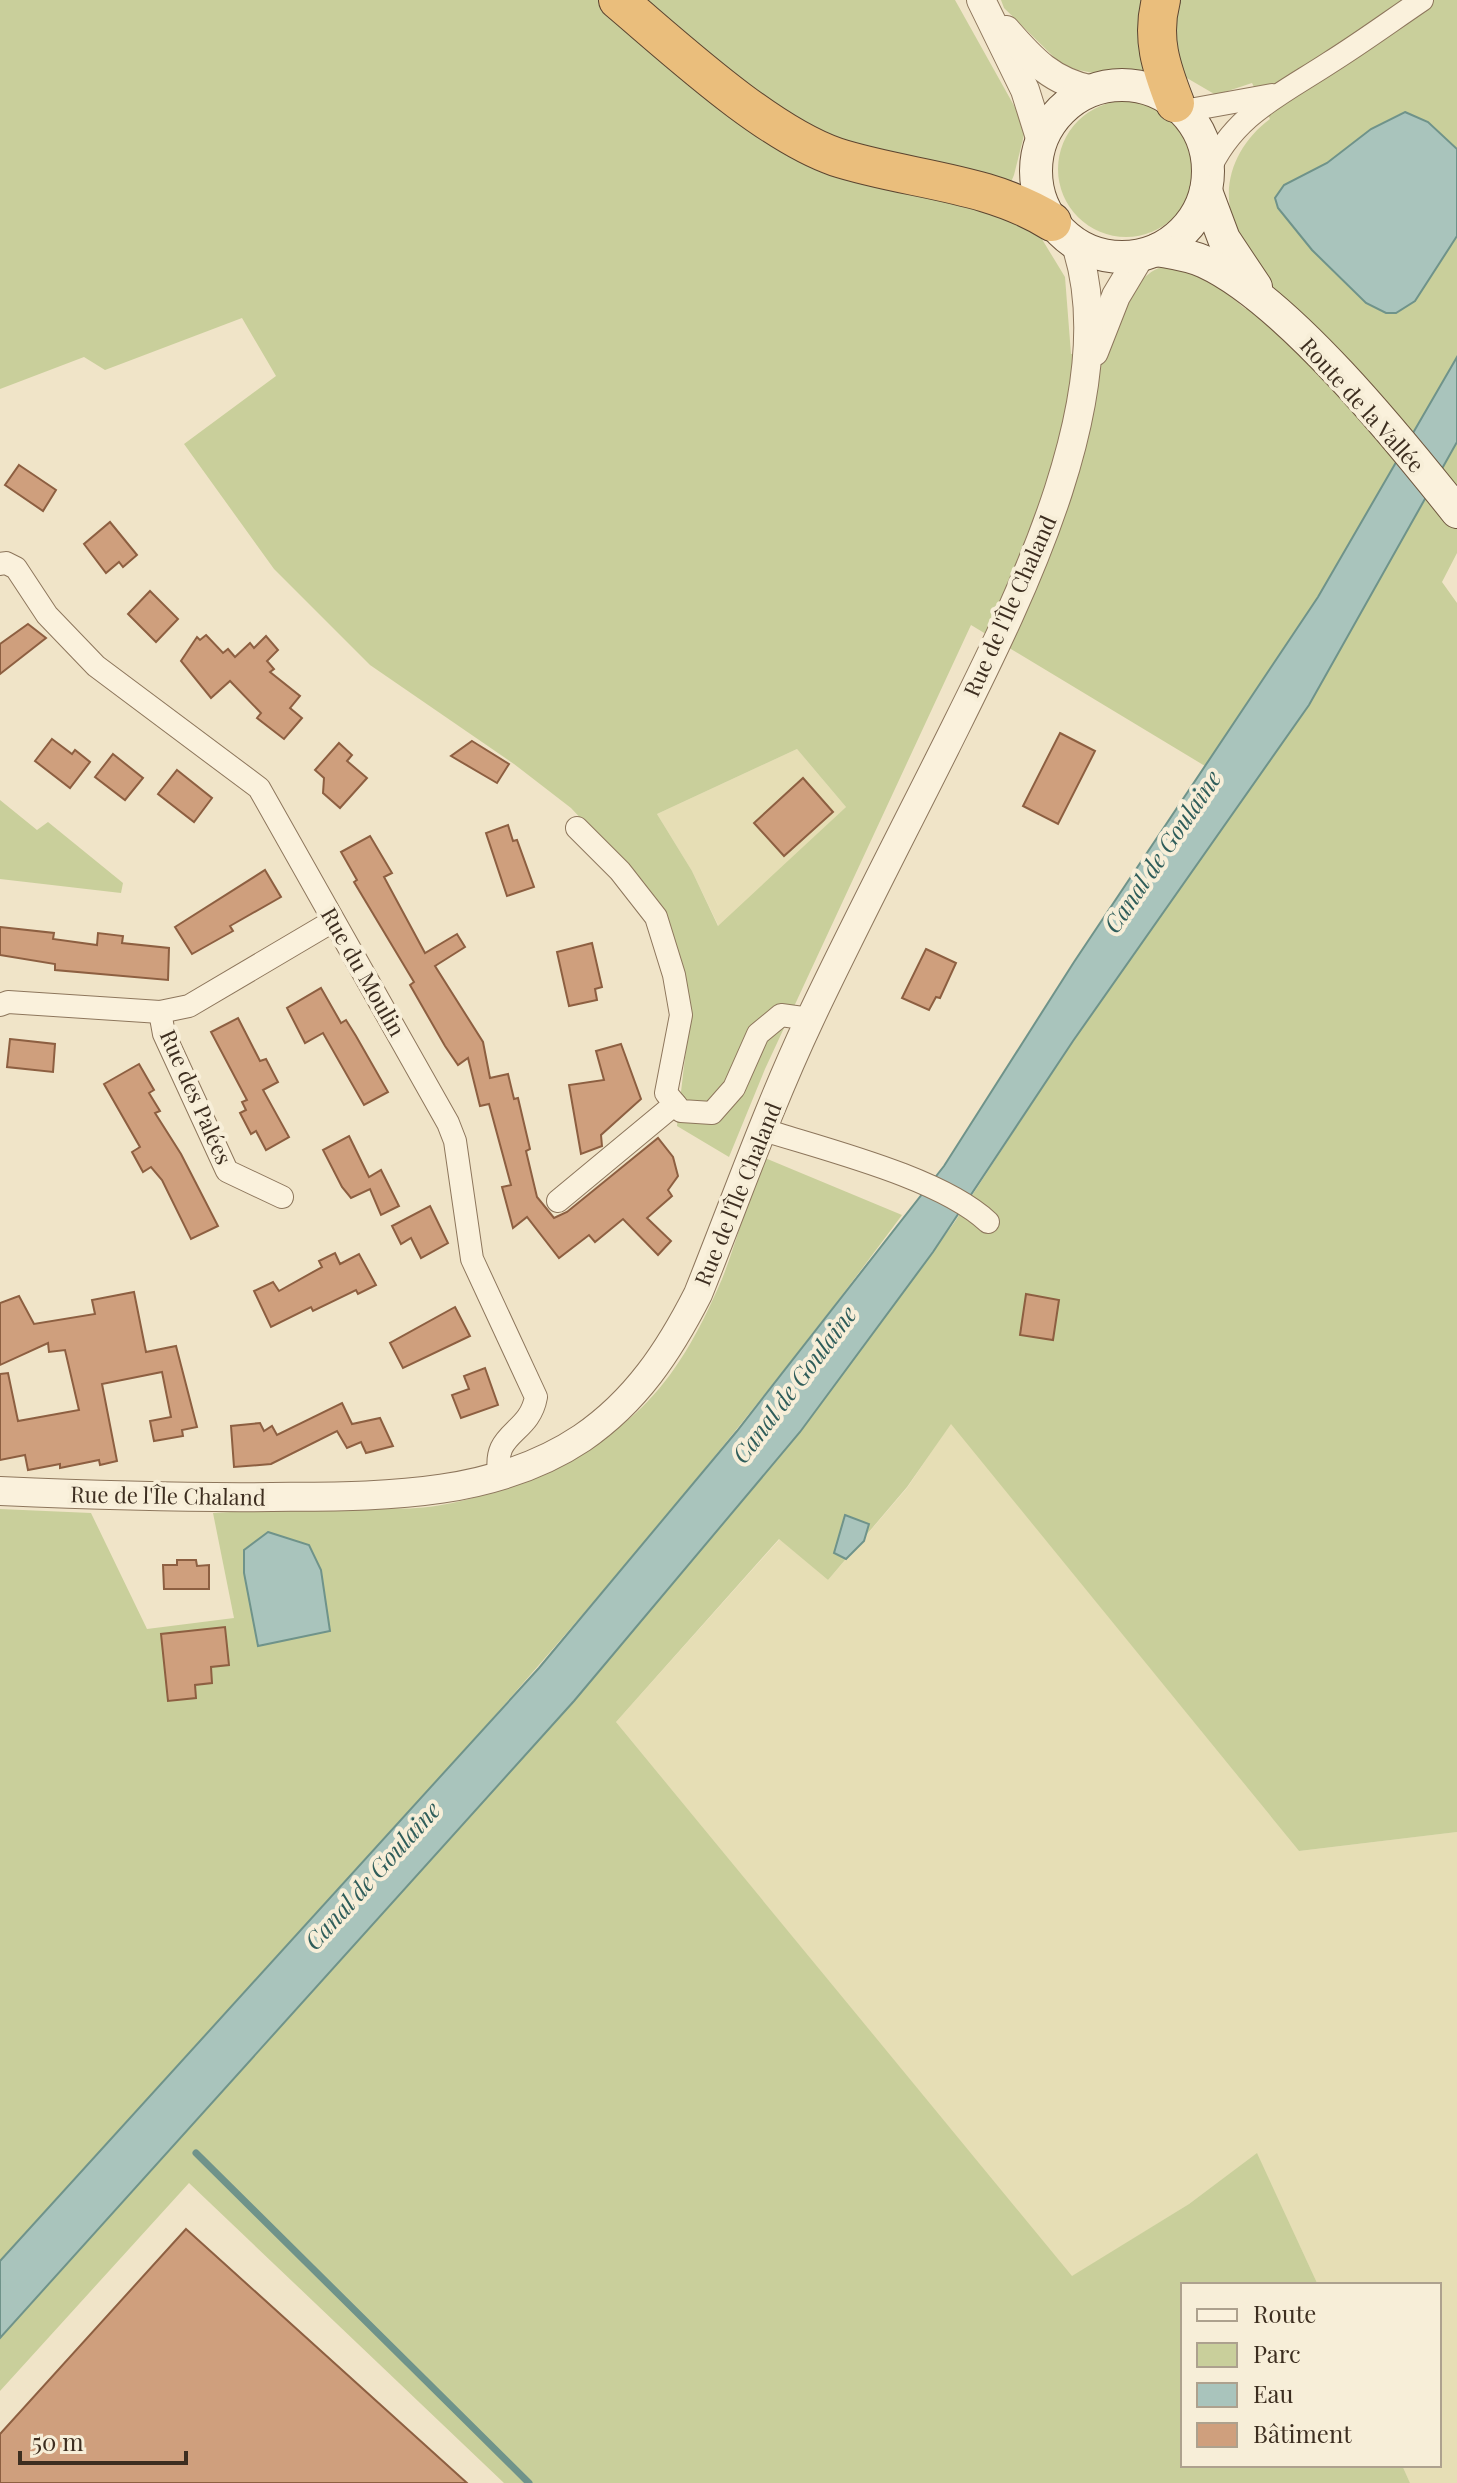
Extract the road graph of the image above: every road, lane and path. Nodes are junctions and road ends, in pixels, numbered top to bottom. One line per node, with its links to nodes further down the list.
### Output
1 (618, 0): 10 (highway)
2 (1161, 0): 7 (highway)
3 (1422, 0): 6 (street)
4 (983, 2): 5 (street); 8 (street)
5 (1093, 90): 7 (main road); 8 (main road)
6 (1273, 95): 7 (street); 9 (street)
7 (1180, 107): 9 (main road)
8 (1041, 141): 10 (main road)
9 (1207, 182): 11 (main road); 12 (main road)
10 (1064, 233): 11 (main road); 13 (street, Rue de l'Île Chaland)
11 (1149, 253): 12 (main road); 13 (street, Rue de l'Île Chaland)
12 (1265, 300): 14 (main road, Route de la Vallée)
13 (1084, 379): 20 (street, Rue de l'Île Chaland)
14 (1456, 510)
15 (0, 564): 17 (street, Rue du Moulin)
16 (577, 828): 21 (street)
17 (333, 921): 19 (street); 26 (street, Rue du Moulin)
18 (0, 1005): 19 (street)
19 (160, 1012): 23 (street, Rue des Palées)
20 (810, 1019): 21 (street); 22 (street, Rue de l'Île Chaland)
21 (675, 1104): 24 (street)
22 (764, 1130): 25 (street); 26 (street, Rue de l'Île Chaland)
23 (282, 1197)
24 (558, 1201)
25 (982, 1217)
26 (500, 1477): 27 (street, Rue de l'Île Chaland)
27 (0, 1491)

